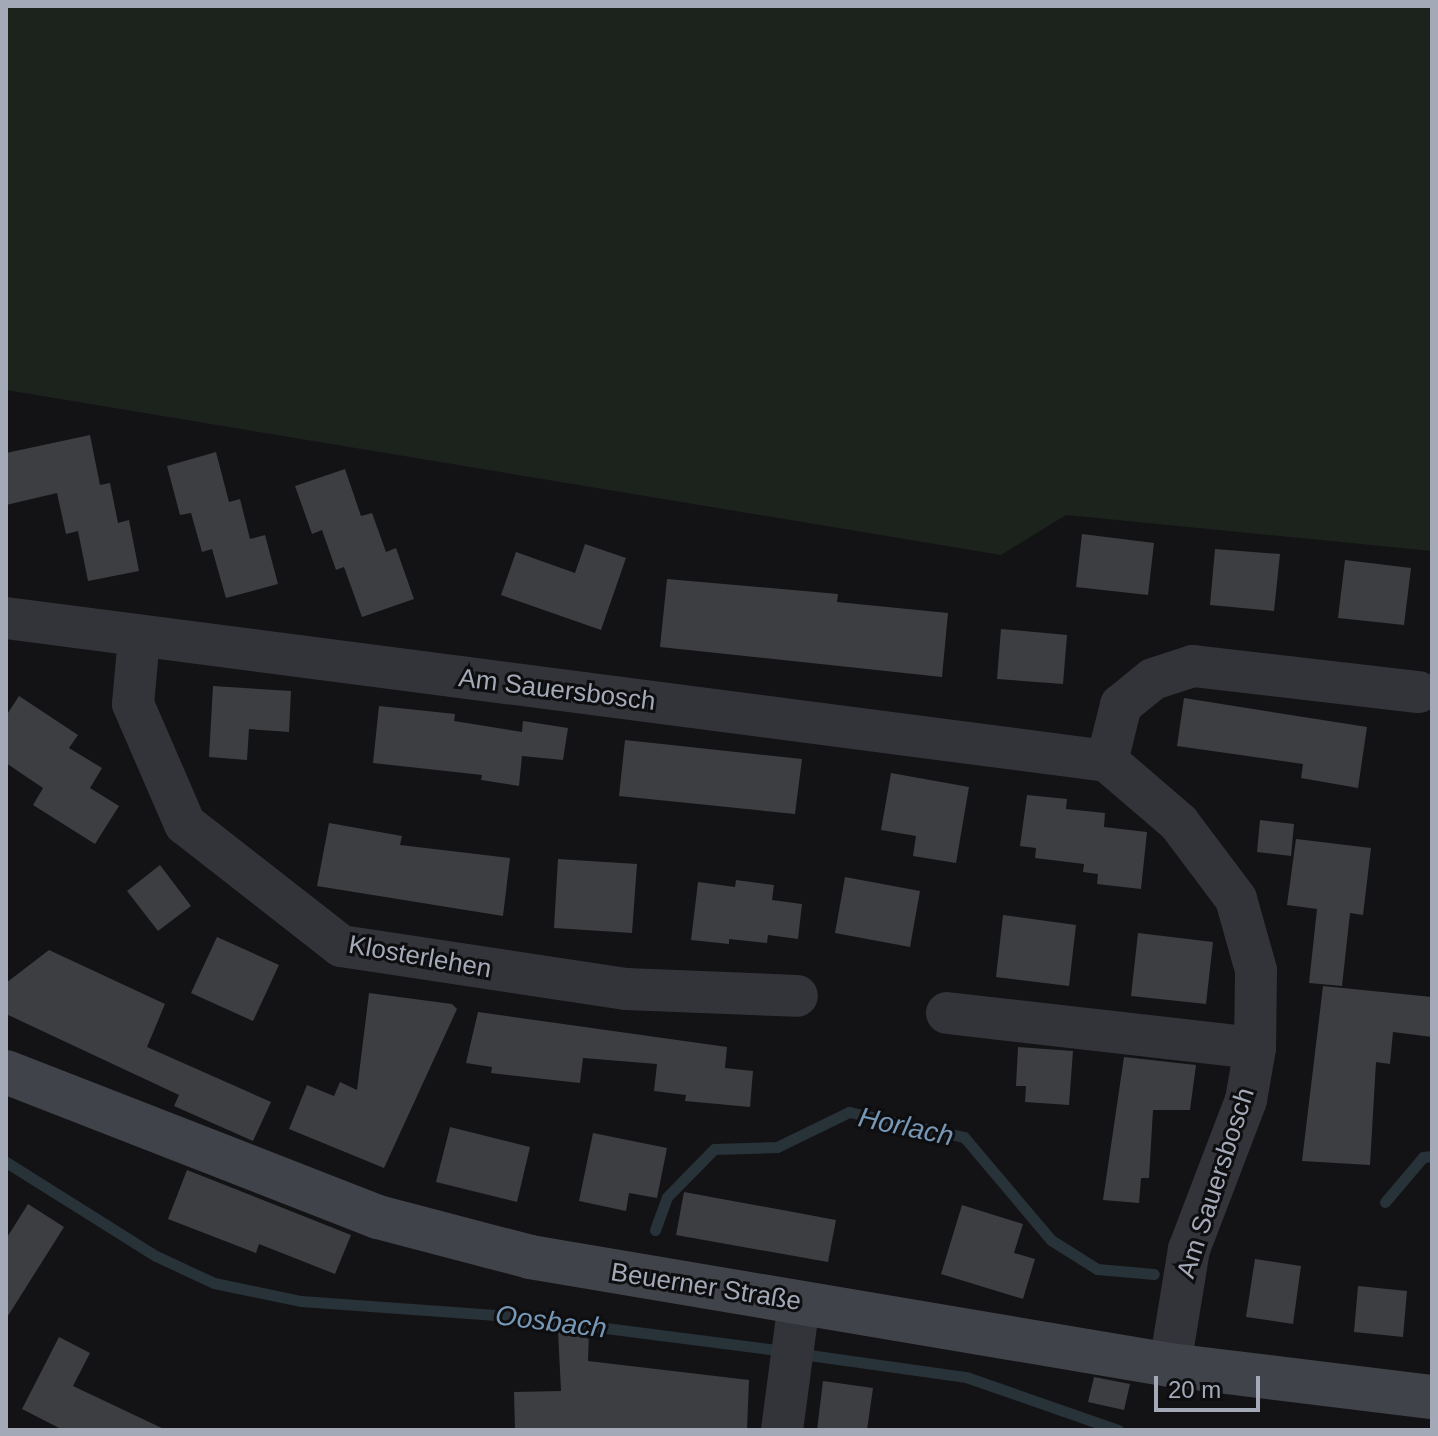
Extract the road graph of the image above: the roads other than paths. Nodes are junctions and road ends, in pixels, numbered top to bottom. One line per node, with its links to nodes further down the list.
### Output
1 (6, 618): 2 (street, Am Sauersbosch)
2 (139, 638): 4 (street, Am Sauersbosch); 5 (street, Klosterlehen)
3 (1419, 692): 4 (street)
4 (1107, 761): 7 (street, Am Sauersbosch)
5 (797, 996)
6 (947, 1013): 7 (street, Am Sauersbosch)
7 (1255, 1048): 10 (street, Am Sauersbosch)
8 (6, 1072): 9 (main road, Beuerner Straße)
9 (794, 1331): 10 (main road, Beuerner Straße); 12 (street)
10 (1170, 1365): 11 (main road, Beuerner Straße)
11 (1432, 1397)
12 (782, 1430)

